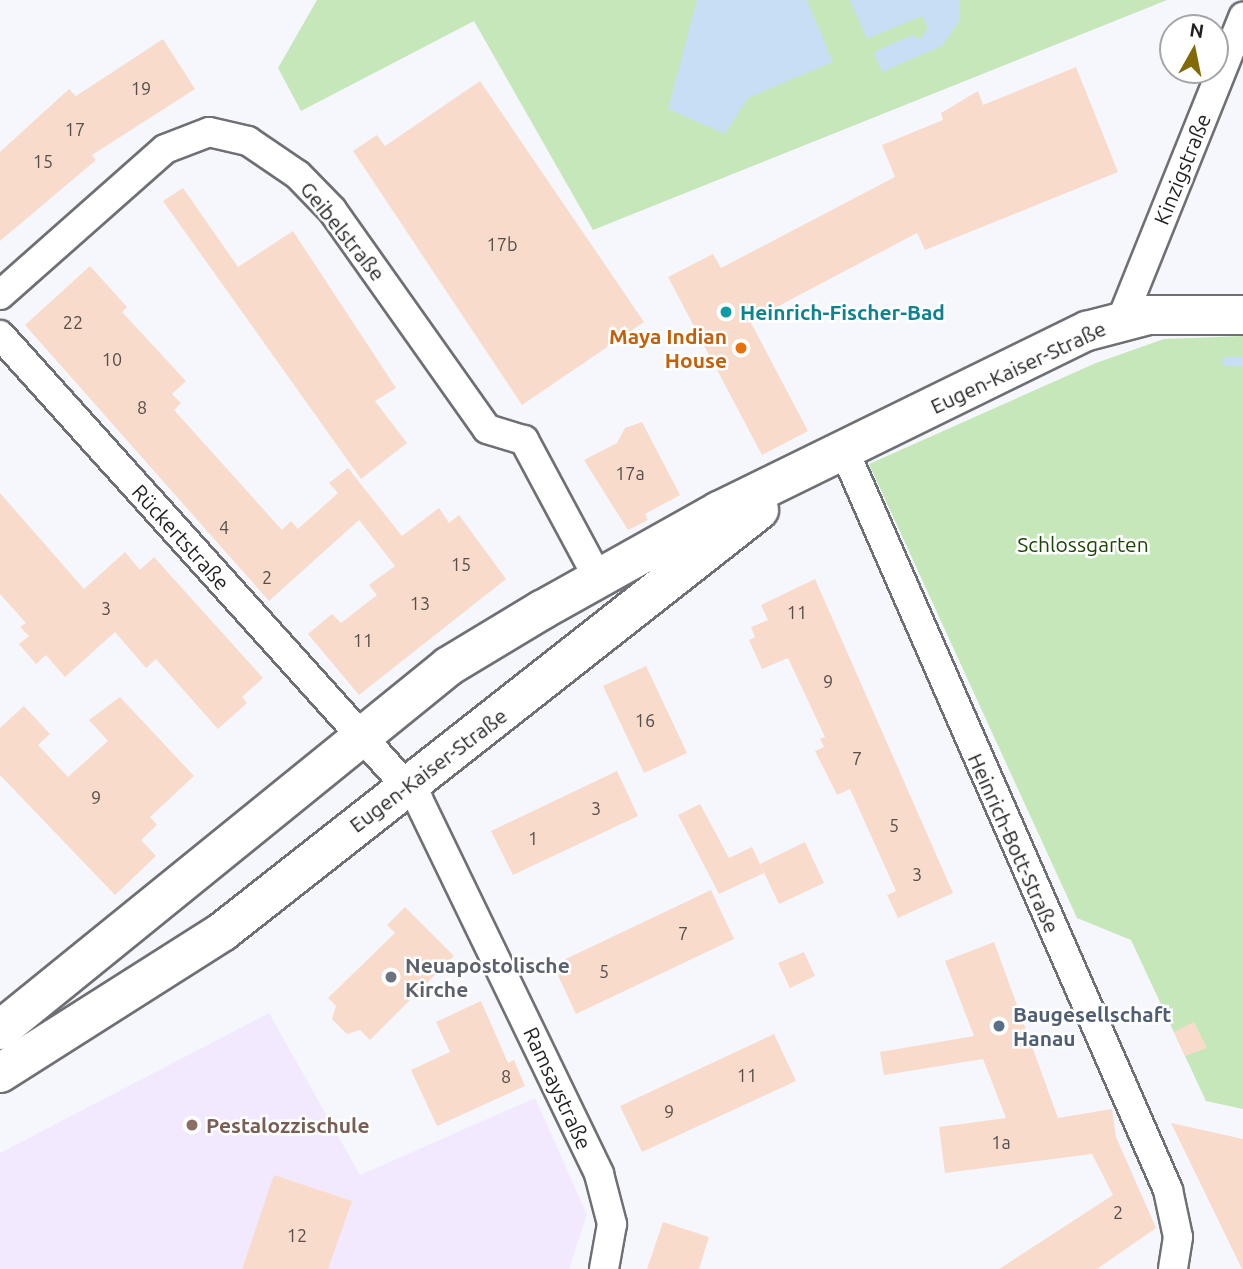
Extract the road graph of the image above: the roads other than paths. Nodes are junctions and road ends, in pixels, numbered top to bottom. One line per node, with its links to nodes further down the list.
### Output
1 (1243, 17): 4 (street, Kinzigstraße)
2 (0, 295): 7 (street, Geibelstraße)
3 (1243, 315): 4 (main road, Eugen-Kaiser-Straße)
4 (1121, 321): 6 (main road, Eugen-Kaiser-Straße)
5 (5, 349): 8 (street, Rückertstraße)
6 (844, 450): 7 (main road, Eugen-Kaiser-Straße); 9 (main road, Eugen-Kaiser-Straße); 13 (street, Heinrich-Bott-Straße)
7 (598, 578): 8 (main road, Eugen-Kaiser-Straße)
8 (362, 740): 9 (street, Ramsaystraße); 10 (main road, Eugen-Kaiser-Straße)
9 (407, 787): 11 (main road, Eugen-Kaiser-Straße); 12 (street, Ramsaystraße)
10 (0, 1030)
11 (0, 1073)
12 (604, 1269)
13 (1173, 1269)

